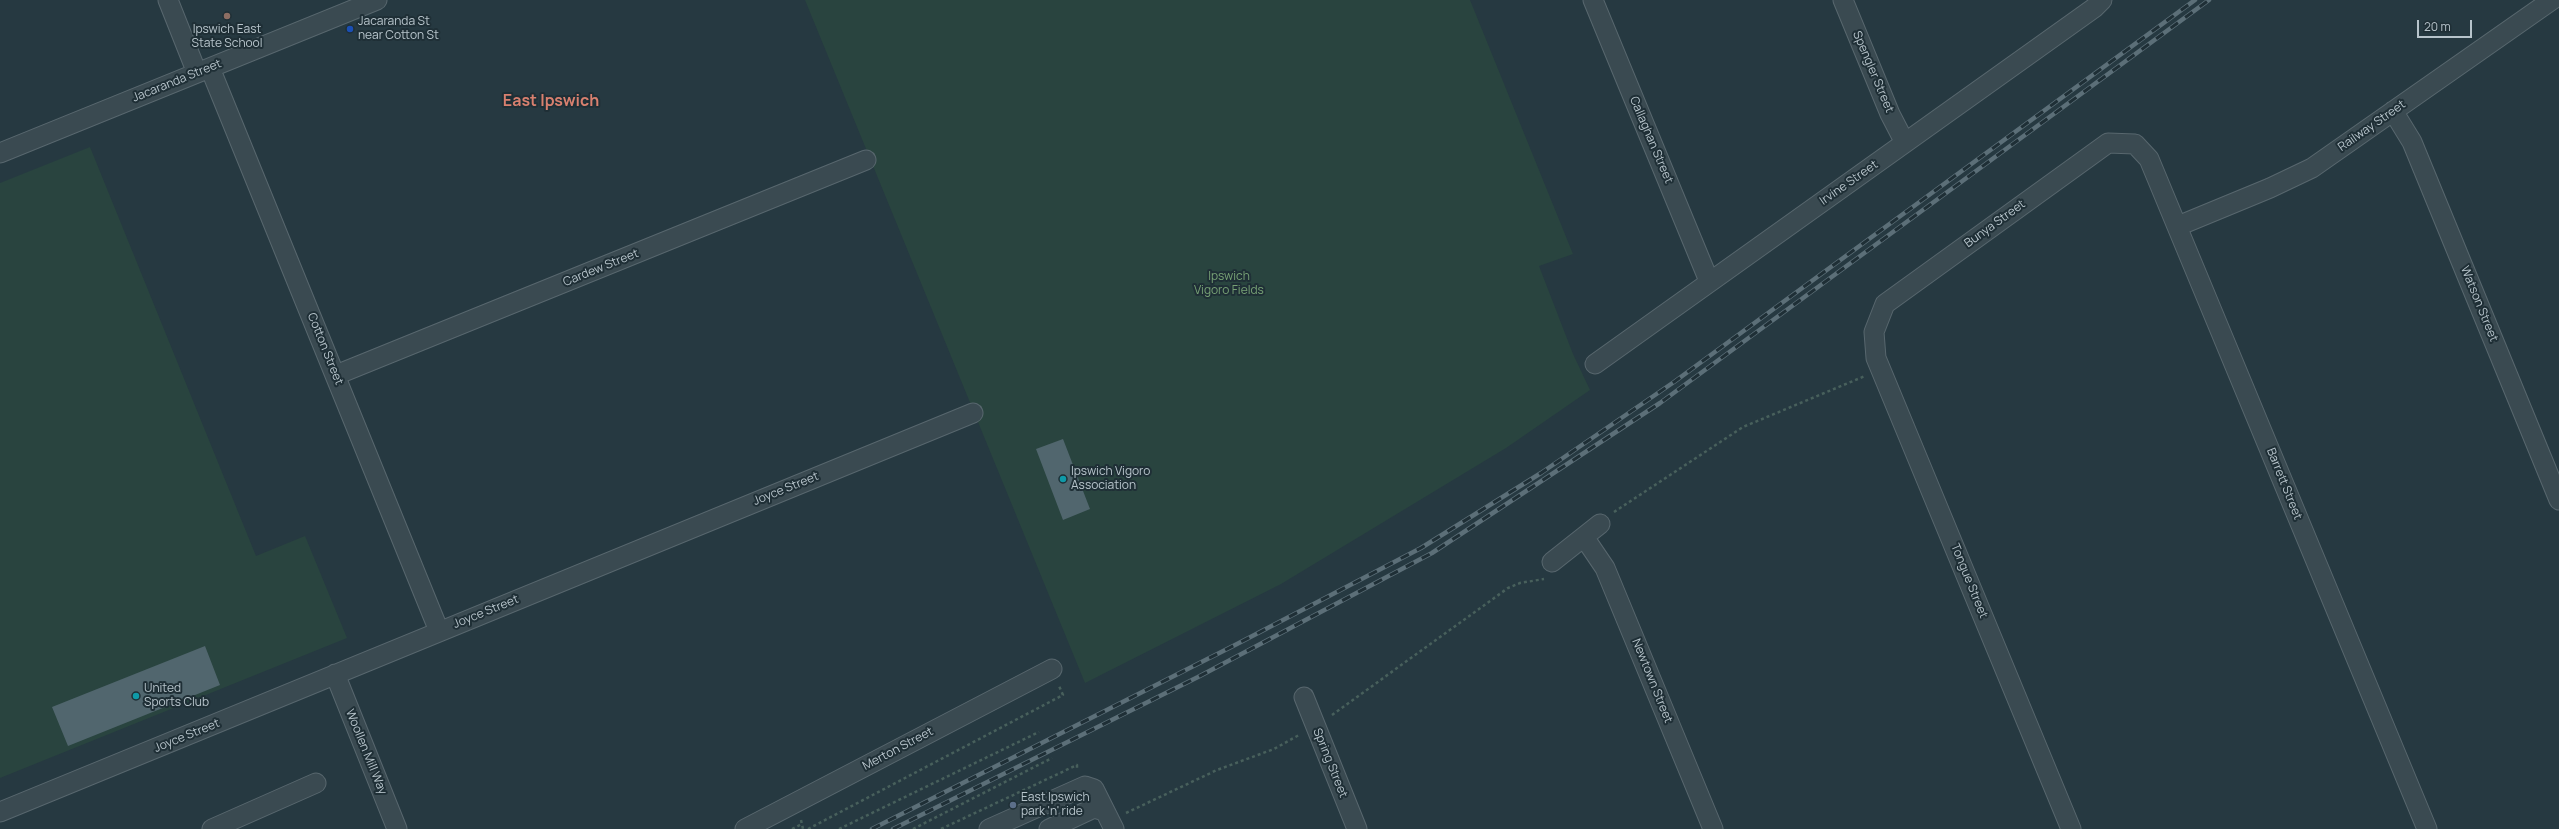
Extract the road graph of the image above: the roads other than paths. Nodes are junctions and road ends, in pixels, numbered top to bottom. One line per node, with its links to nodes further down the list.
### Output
1 (168, 0): 7 (street, Cotton Street)
2 (377, 0): 7 (street, Jacaranda Street)
3 (1593, 0): 14 (street, Callaghan Street)
4 (1843, 0): 9 (street, Spengler Street)
5 (2102, 0): 9 (street, Irvine Street)
6 (2552, 0): 8 (street, Railway Street)
7 (203, 71): 11 (street, Jacaranda Street); 17 (street, Cotton Street)
8 (2393, 111): 13 (street, Railway Street); 19 (street, Watson Street)
9 (1905, 143): 14 (street, Irvine Street)
10 (2135, 144): 13 (street, Barrett Street); 15 (street, Bunya Street)
11 (0, 153)
12 (866, 160): 17 (street, Cardew Street)
13 (2178, 226): 39 (street, Barrett Street)
14 (1709, 281): 16 (street, Irvine Street)
15 (1874, 332): 38 (street, Tongue Street)
16 (1595, 364)
17 (336, 375): 23 (street, Cotton Street)
18 (973, 413): 23 (street, Joyce Street)
19 (2559, 500)
20 (1605, 520): 21 (street)
21 (1584, 537): 22 (street); 37 (street, Newtown Street)
22 (1551, 569)
23 (439, 631): 25 (street, Joyce Street)
24 (1052, 669): 32 (street, Merton Street)
25 (335, 674): 29 (street, Joyce Street); 31 (street, Woollen Mill Way)
26 (1304, 697): 36 (street, Spring Street)
27 (316, 783): 30 (street)
28 (1105, 811): 33 (street); 34 (street); 35 (street)
29 (0, 812)
30 (212, 829)
31 (397, 829)
32 (745, 829)
33 (989, 829)
34 (1049, 829)
35 (1114, 829)
36 (1357, 829)
37 (1712, 829)
38 (2071, 829)
39 (2427, 829)

